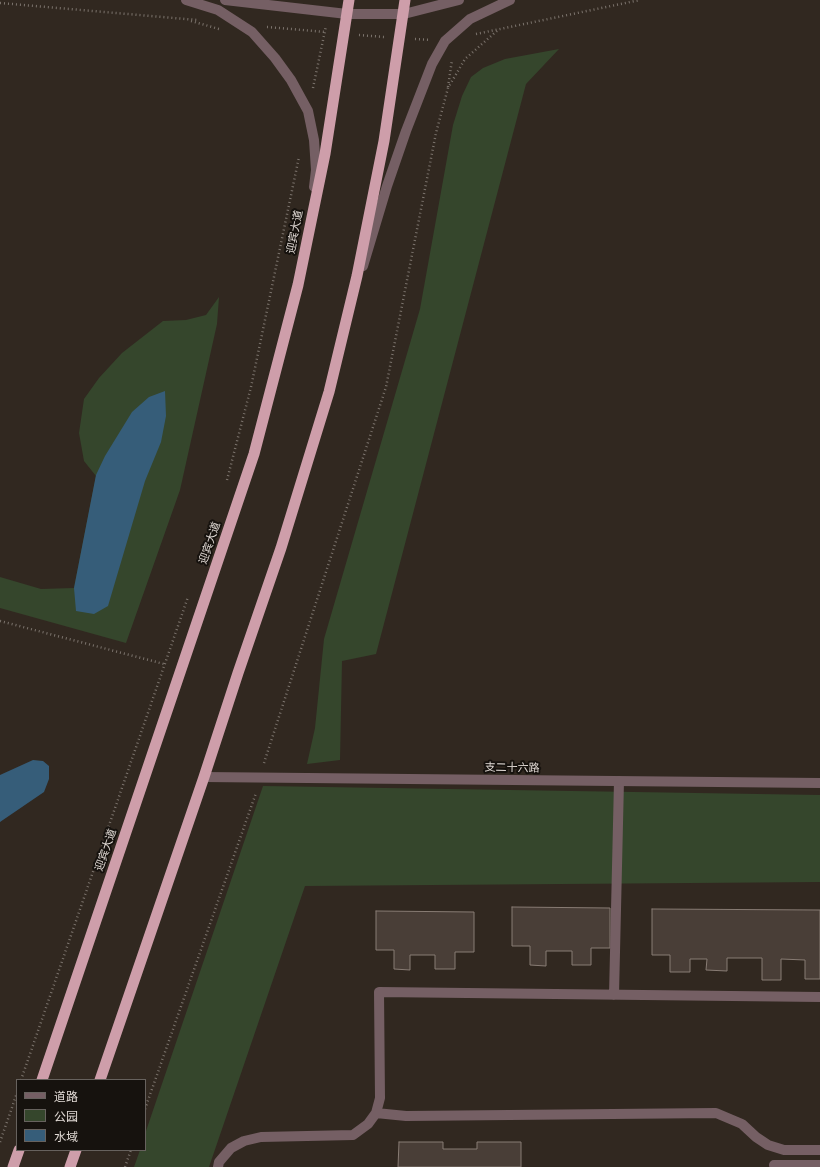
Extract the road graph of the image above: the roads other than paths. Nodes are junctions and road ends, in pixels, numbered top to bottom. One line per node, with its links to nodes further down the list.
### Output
1 (186, 0): 9 (street)
2 (225, 0): 7 (street)
3 (349, 0): 7 (highway, 迎宾大道)
4 (405, 0): 8 (highway)
5 (459, 0): 8 (street)
6 (510, 0): 10 (street)
7 (347, 14): 8 (street); 9 (highway, 迎宾大道)
8 (404, 14): 10 (highway)
9 (311, 219): 16 (highway, 迎宾大道)
10 (341, 340): 11 (highway)
11 (204, 777): 12 (street, 支二十六路); 17 (highway)
12 (619, 782): 13 (street, 支二十六路); 14 (street)
13 (820, 784)
14 (614, 995): 15 (street); 18 (street)
15 (820, 997)
16 (42, 1079)
17 (100, 1079)
18 (376, 1112): 19 (street); 26 (street)
19 (820, 1150)
20 (19, 1151): 24 (highway)
21 (76, 1151): 25 (highway)
22 (774, 1165): 23 (street)
23 (820, 1165)
24 (13, 1167)
25 (70, 1167)
26 (218, 1167)

